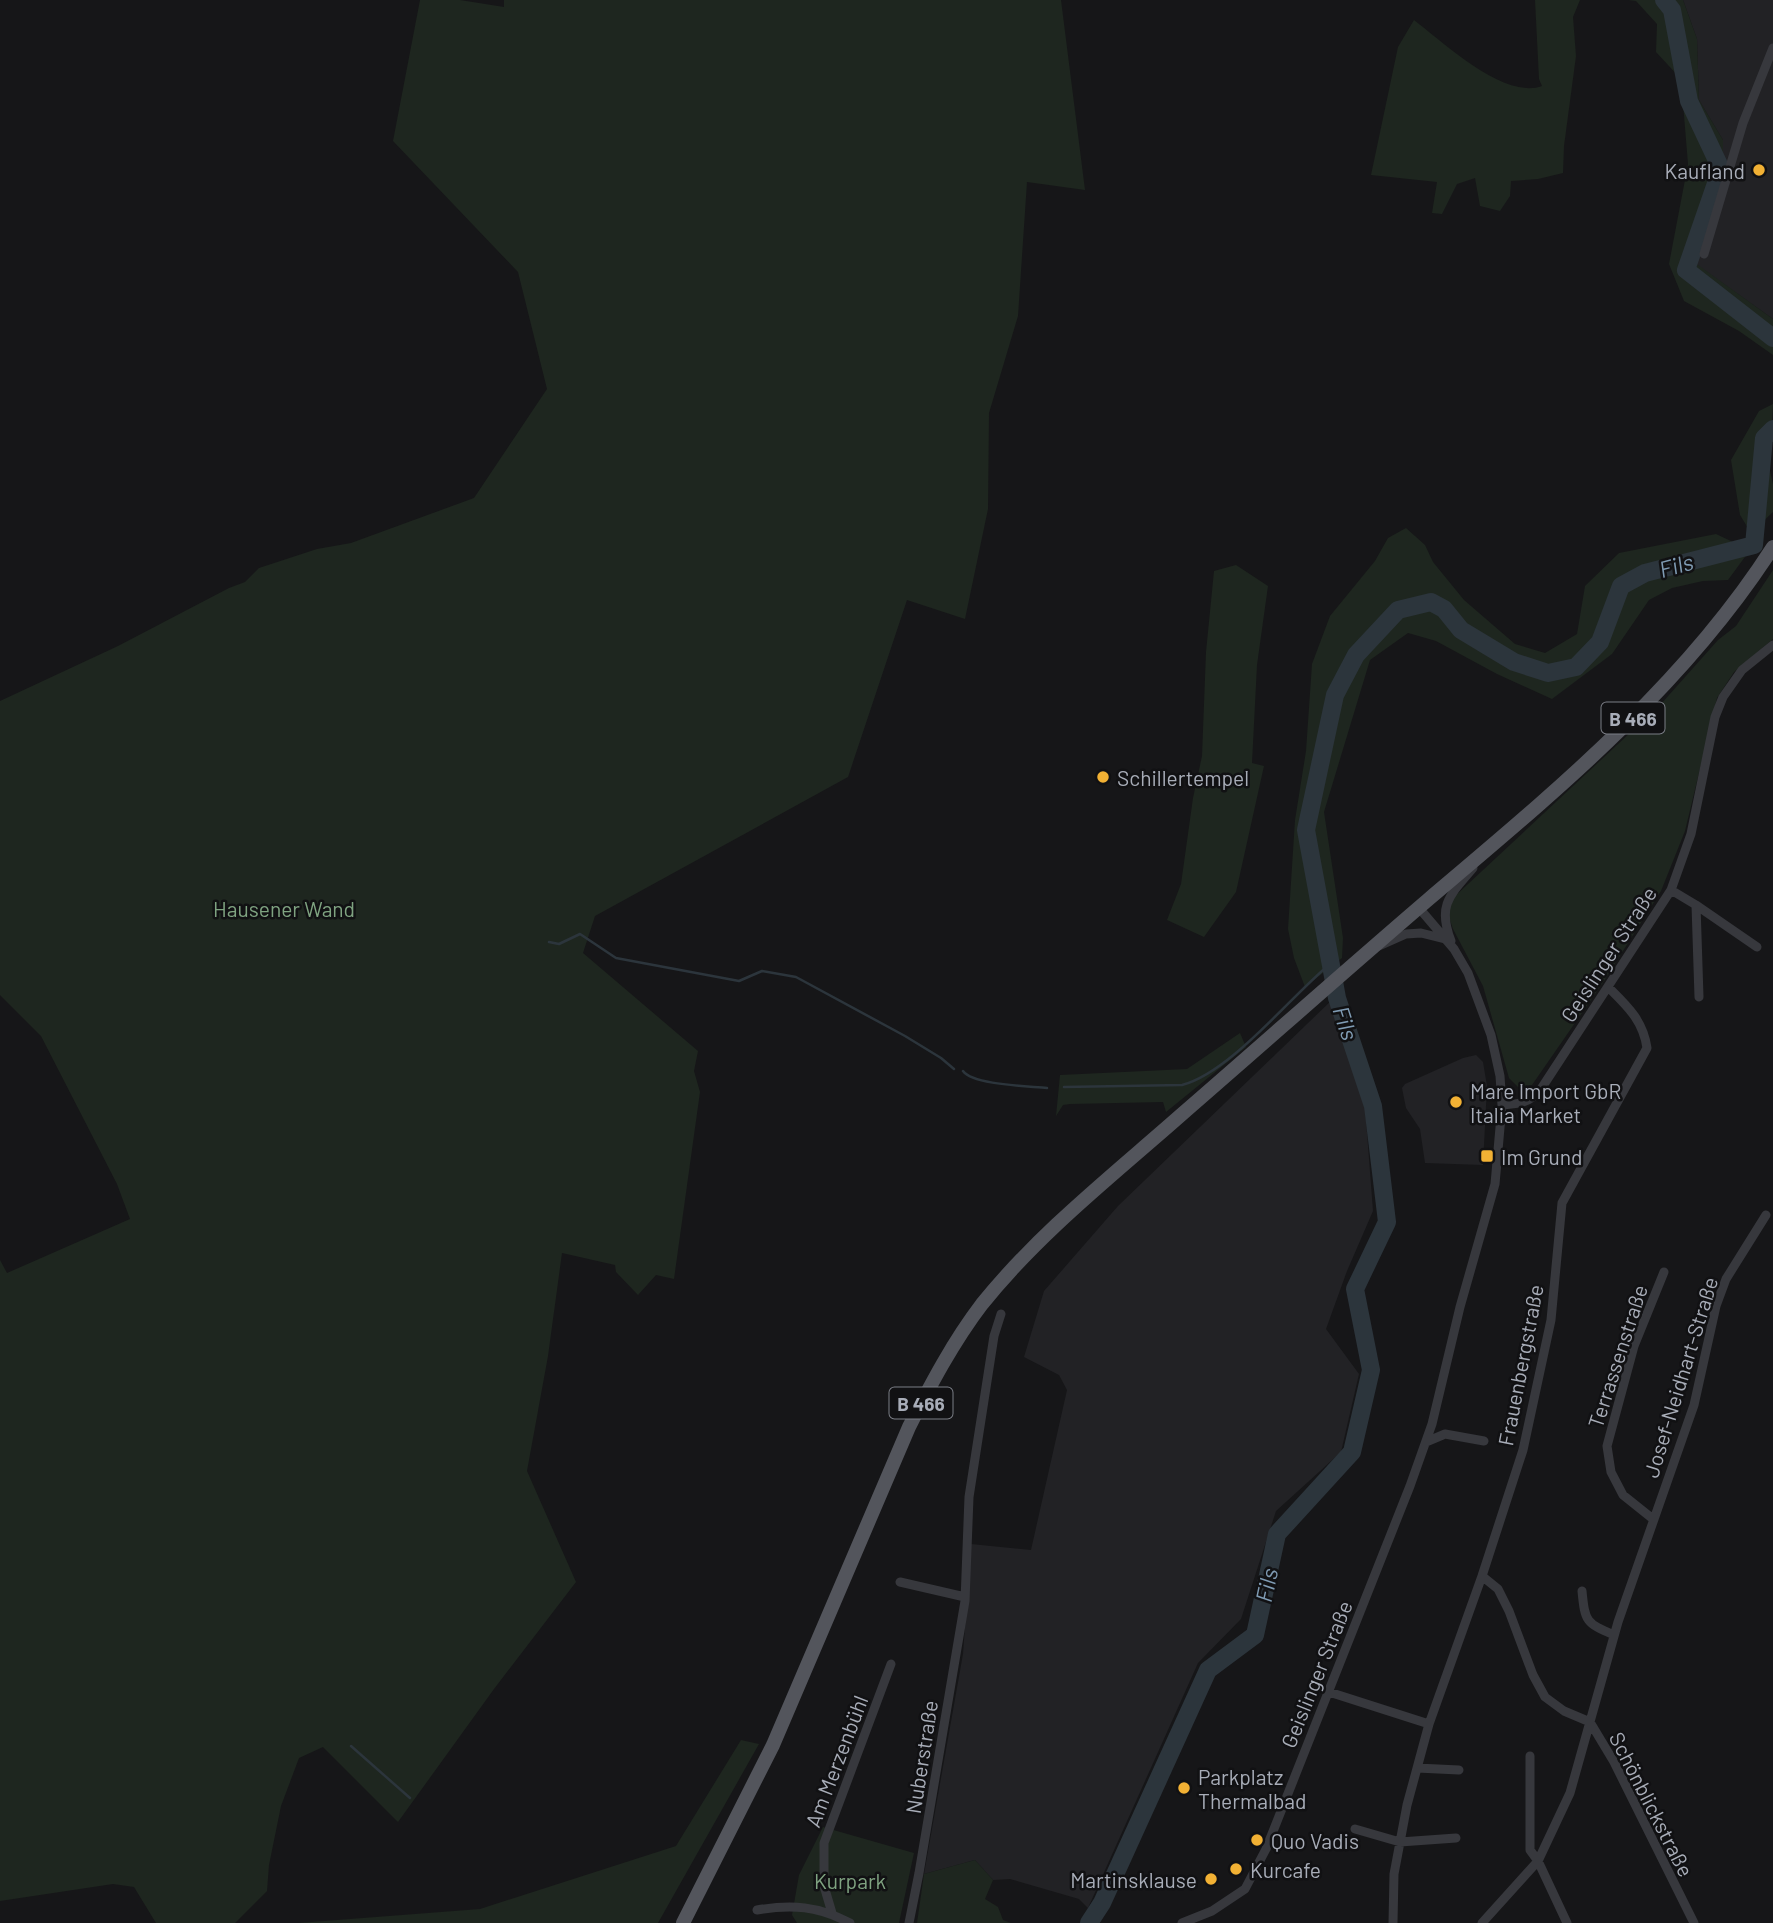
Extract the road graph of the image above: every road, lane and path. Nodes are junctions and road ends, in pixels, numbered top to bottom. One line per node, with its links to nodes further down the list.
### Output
1 (1773, 48): 2 (street)
2 (1704, 254)
3 (1773, 547): 5 (main road, B 466)
4 (1773, 645): 6 (street, Geislinger Straße)
5 (1499, 840): 8 (main road, B 466); 12 (street, Geislinger Straße)
6 (1671, 890): 7 (street); 13 (street, Geislinger Straße)
7 (1696, 905): 10 (street); 14 (street)
8 (1419, 908): 9 (street, Geislinger Straße); 11 (main road, B 466)
9 (1445, 939): 11 (street); 12 (street, Geislinger Straße)
10 (1757, 947)
11 (1371, 949): 40 (main road, B 466)
12 (1454, 949): 15 (street, Geislinger Straße)
13 (1608, 987): 15 (street, Geislinger Straße); 22 (street, Frauenbergstraße)
14 (1699, 997)
15 (1502, 1105): 20 (street, Geislinger Straße)
16 (1766, 1215): 21 (street, Josef-Neidhart-Straße)
17 (1664, 1272): 21 (street, Terrassenstraße)
18 (1001, 1314): 25 (street, Nuberstraße)
19 (1484, 1441): 20 (street)
20 (1426, 1442): 28 (street, Geislinger Straße)
21 (1653, 1519): 26 (street, Josef-Neidhart-Straße)
22 (1482, 1576): 29 (street, Schönblickstraße); 30 (street, Frauenbergstraße)
23 (900, 1582): 25 (street)
24 (1582, 1591): 26 (street)
25 (965, 1597): 42 (street, Nuberstraße)
26 (1615, 1635): 29 (street, Josef-Neidhart-Straße)
27 (891, 1664): 39 (street, Am Merzenbühl)
28 (1329, 1692): 30 (street); 43 (street, Geislinger Straße)
29 (1590, 1723): 37 (street, Josef-Neidhart-Straße); 47 (street, Schönblickstraße)
30 (1429, 1724): 32 (street, Frauenbergstraße)
31 (1530, 1756): 37 (street)
32 (1417, 1768): 33 (street); 36 (street, Frauenbergstraße)
33 (1460, 1770)
34 (1355, 1829): 36 (street)
35 (1456, 1838): 36 (street)
36 (1400, 1842): 44 (street, Frauenbergstraße)
37 (1538, 1861): 45 (street, Josef-Neidhart-Straße); 46 (street)
38 (757, 1910): 39 (street)
39 (832, 1913): 41 (street)
40 (683, 1923)
41 (849, 1923)
42 (909, 1923)
43 (1182, 1923)
44 (1393, 1923)
45 (1482, 1923)
46 (1567, 1923)
47 (1694, 1923)

